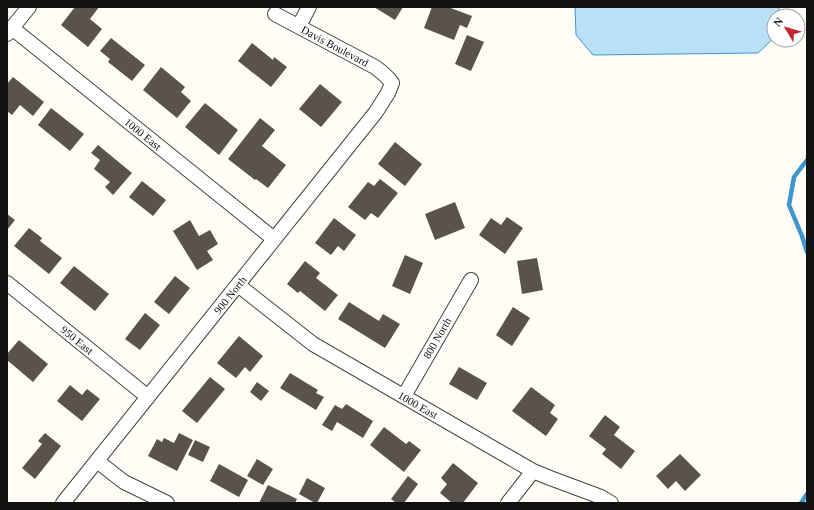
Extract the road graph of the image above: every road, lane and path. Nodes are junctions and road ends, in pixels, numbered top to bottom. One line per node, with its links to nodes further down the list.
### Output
1 (29, 7): 5 (street)
2 (309, 7): 4 (street)
3 (275, 14): 4 (street, Davis Boulevard)
4 (299, 26): 6 (street, Davis Boulevard)
5 (9, 31): 7 (street, 1000 East)
6 (392, 83): 7 (street, 900 North)
7 (274, 239): 10 (street, 900 North)
8 (471, 280): 11 (street, 800 North)
9 (7, 283): 12 (street, 950 East)
10 (238, 285): 11 (street, 1000 East); 12 (street, 900 North)
11 (404, 396): 14 (street, 1000 East)
12 (148, 397): 13 (street, 900 North)
13 (97, 461): 15 (street, 900 North); 16 (street)
14 (533, 471): 17 (street); 18 (street, 1000 East)
15 (63, 503)
16 (167, 503)
17 (508, 503)
18 (611, 503)

